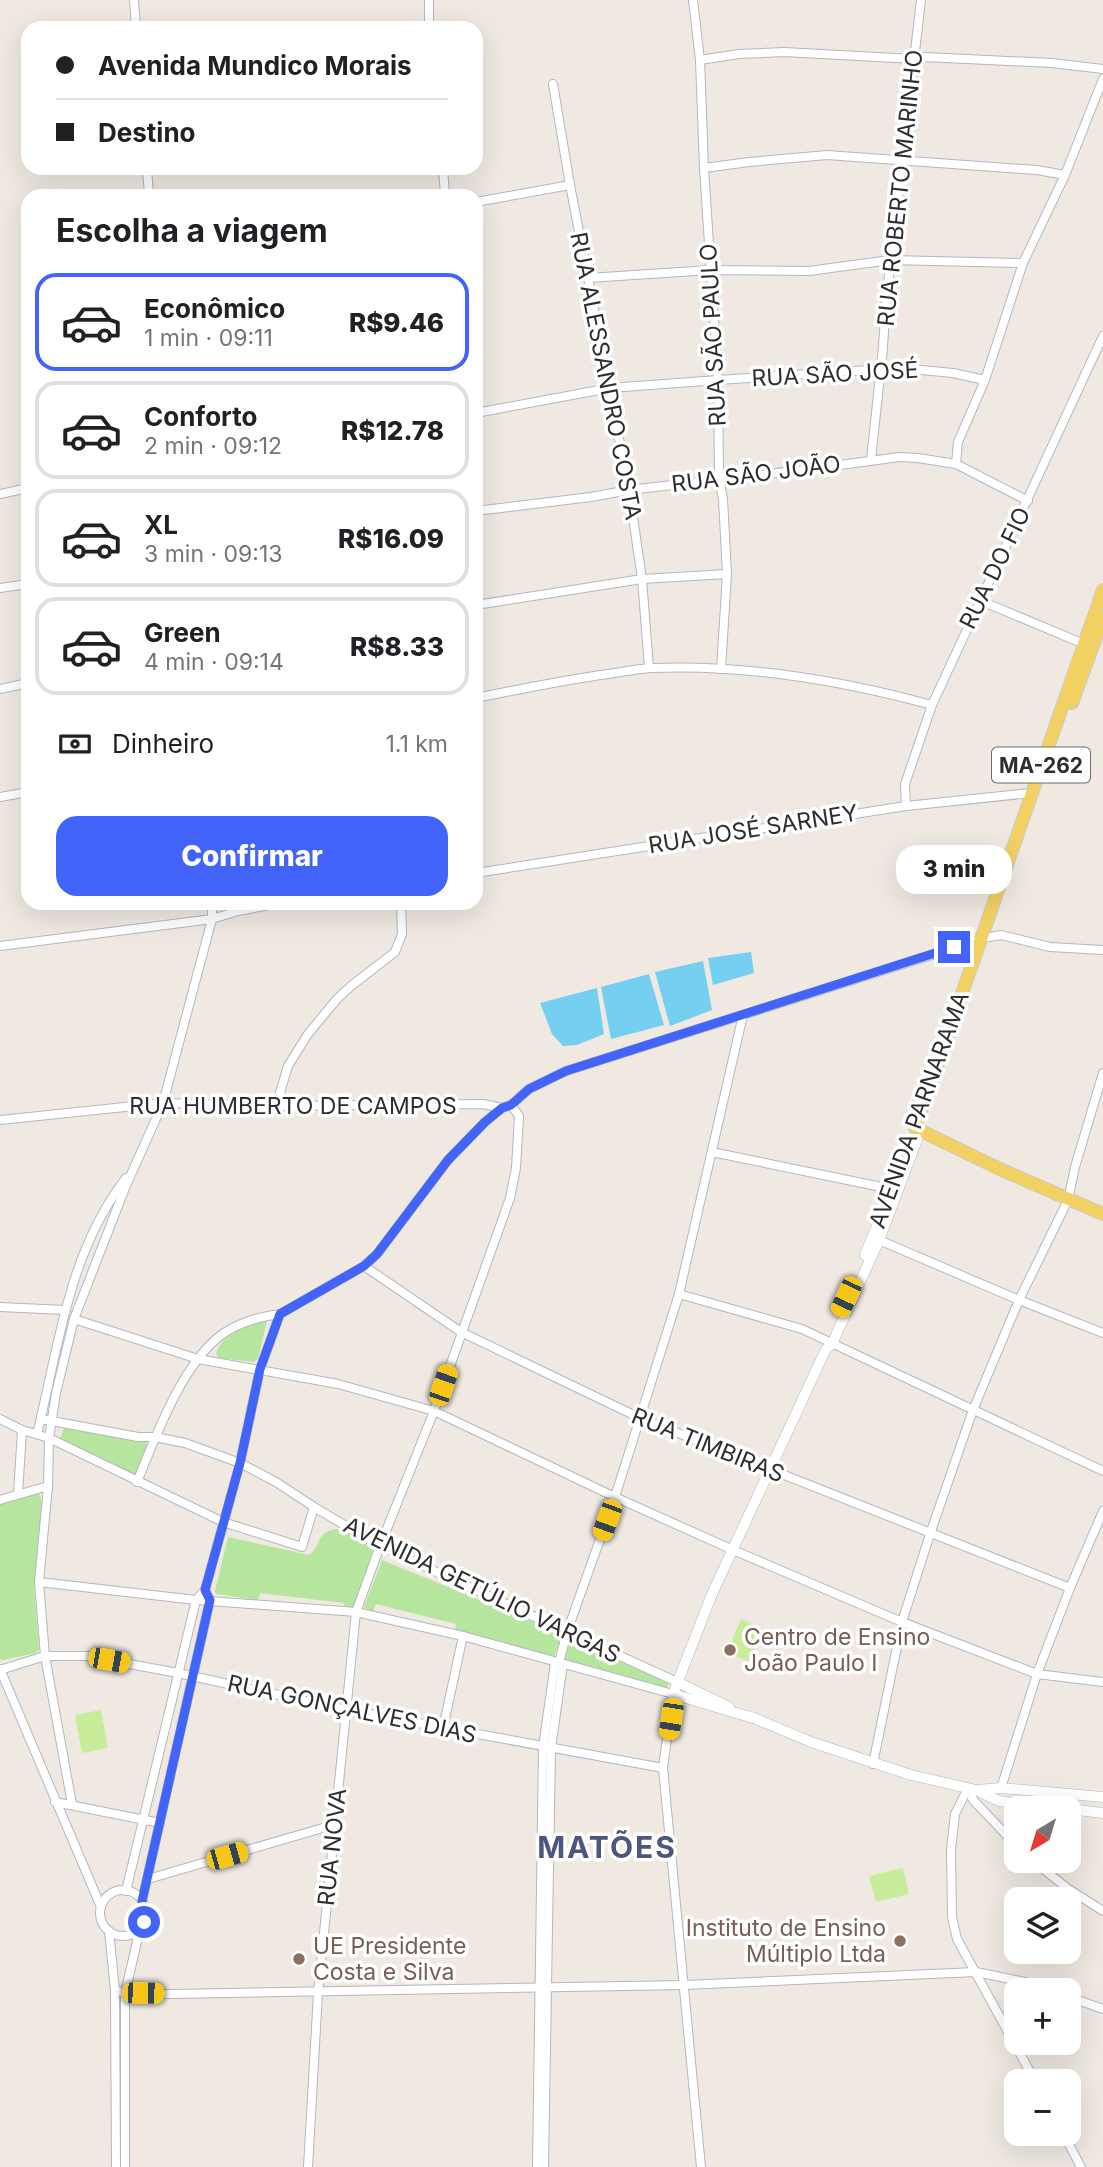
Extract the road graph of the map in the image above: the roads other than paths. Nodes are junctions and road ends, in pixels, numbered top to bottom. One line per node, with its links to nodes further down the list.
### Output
1 (134, 0): 5 (street)
2 (429, 0): 6 (street)
3 (693, 0): 8 (street, RUA SÃO PAULO)
4 (921, 0): 7 (street, RUA ROBERTO MARINHO)
5 (136, 21)
6 (429, 21)
7 (914, 58): 8 (street); 9 (street); 12 (street, RUA ROBERTO MARINHO)
8 (700, 60): 13 (street, RUA SÃO PAULO)
9 (1103, 69)
10 (1103, 79): 14 (street)
11 (553, 84): 15 (street, RUA ALESSANDRO COSTA)
12 (902, 162): 13 (street); 14 (street); 17 (street, RUA ROBERTO MARINHO)
13 (704, 168): 19 (street, RUA SÃO PAULO)
14 (1065, 175): 18 (street)
15 (570, 185): 16 (street); 20 (street, RUA ALESSANDRO COSTA)
16 (483, 201)
17 (890, 260): 18 (street); 19 (street); 22 (street, RUA ROBERTO MARINHO)
18 (1023, 263): 24 (street)
19 (711, 271): 20 (street); 23 (street, RUA SÃO PAULO)
20 (588, 278): 25 (street, RUA ALESSANDRO COSTA)
21 (1103, 336): 33 (street, RUA DO FIO)
22 (880, 371): 23 (street, RUA SÃO JOSÉ); 24 (street, RUA SÃO JOSÉ); 27 (street, RUA ROBERTO MARINHO)
23 (718, 380): 25 (street, RUA SÃO JOSÉ); 29 (street, RUA SÃO PAULO)
24 (985, 380): 28 (street)
25 (610, 388): 26 (street, RUA SÃO JOSÉ); 30 (street, RUA ALESSANDRO COSTA)
26 (483, 412)
27 (871, 460): 28 (street, RUA SÃO JOÃO); 29 (street, RUA SÃO JOÃO)
28 (956, 464): 33 (street, RUA SÃO JOÃO)
29 (719, 479): 30 (street, RUA SÃO JOÃO); 35 (street, RUA SÃO PAULO)
30 (629, 489): 34 (street, RUA SÃO JOÃO); 36 (street, RUA ALESSANDRO COSTA)
31 (21, 490): 32 (street)
32 (0, 494)
33 (1028, 501): 40 (street, RUA DO FIO)
34 (483, 510)
35 (727, 574): 36 (street); 45 (street, RUA SÃO PAULO)
36 (642, 579): 41 (street); 44 (street, RUA ALESSANDRO COSTA)
37 (21, 585): 38 (street)
38 (0, 588)
39 (1103, 590): 43 (main road, AVENIDA PARNARAMA / MA-262)
40 (979, 600): 43 (street); 49 (street, RUA DO FIO)
41 (483, 604)
42 (1103, 618): 43 (main road, AVENIDA PARNARAMA / MA-262)
43 (1088, 646): 51 (main road, AVENIDA PARNARAMA / MA-262)
44 (649, 668): 45 (street); 48 (street)
45 (721, 669): 49 (street)
46 (21, 684): 47 (street)
47 (0, 689)
48 (483, 697)
49 (932, 705): 53 (street, RUA DO FIO)
50 (21, 793): 52 (street)
51 (1035, 794): 53 (street, RUA JOSÉ SARNEY); 59 (main road, AVENIDA PARNARAMA / MA-262)
52 (0, 797)
53 (906, 806): 54 (street, RUA JOSÉ SARNEY)
54 (483, 872)
55 (212, 910): 58 (street)
56 (243, 910): 58 (street)
57 (401, 910): 65 (street)
58 (212, 919): 60 (street); 64 (street)
59 (982, 944): 61 (street); 62 (street); 68 (main road, AVENIDA PARNARAMA / MA-262)
60 (0, 946)
61 (1103, 950)
62 (743, 1015): 66 (street); 69 (street)
63 (1103, 1073): 72 (street)
64 (163, 1103): 65 (street, RUA HUMBERTO DE CAMPOS); 67 (street, RUA HUMBERTO DE CAMPOS); 70 (street)
65 (276, 1106): 66 (street, RUA HUMBERTO DE CAMPOS)
66 (507, 1106): 75 (street); 82 (street, RUA NOVA)
67 (0, 1120)
68 (917, 1130): 71 (street, AVENIDA PARNARAMA / MA-262); 72 (main road)
69 (712, 1152): 71 (street); 76 (street)
70 (132, 1171): 79 (street); 81 (street)
71 (894, 1190): 74 (street, AVENIDA PARNARAMA / MA-262)
72 (1068, 1200): 73 (main road); 77 (street)
73 (1103, 1214)
74 (875, 1239): 77 (street); 84 (street, AVENIDA PARNARAMA / MA-262)
75 (364, 1266): 80 (street); 82 (street, RUA TIMBIRAS)
76 (679, 1294): 84 (street); 89 (street)
77 (1019, 1300): 83 (street); 87 (street)
78 (0, 1307): 79 (street)
79 (65, 1310): 91 (street)
80 (280, 1314): 85 (street); 86 (street)
81 (74, 1320): 85 (street); 92 (street)
82 (461, 1332): 88 (street, RUA NOVA); 89 (street, RUA TIMBIRAS)
83 (1103, 1333)
84 (828, 1344): 87 (street); 98 (street, AVENIDA PARNARAMA / MA-262)
85 (198, 1359): 86 (street); 95 (street)
86 (260, 1369): 88 (street); 97 (street)
87 (973, 1410): 99 (street); 108 (street)
88 (434, 1411): 103 (street); 109 (street, RUA NOVA)
89 (640, 1418): 98 (street, RUA TIMBIRAS); 103 (street)
90 (0, 1419): 93 (street)
91 (41, 1419): 92 (street, AVENIDA GETÚLIO VARGAS); 94 (street)
92 (51, 1421): 95 (street, AVENIDA GETÚLIO VARGAS); 96 (street)
93 (22, 1430): 94 (street); 102 (street)
94 (37, 1434): 96 (street)
95 (155, 1437): 97 (street, AVENIDA GETÚLIO VARGAS); 100 (street)
96 (49, 1438): 100 (street); 101 (street)
97 (240, 1463): 105 (street, AVENIDA GETÚLIO VARGAS); 107 (street)
98 (769, 1470): 108 (street, RUA TIMBIRAS); 110 (street, AVENIDA PARNARAMA / MA-262)
99 (1103, 1471)
100 (137, 1482): 107 (street)
101 (48, 1486): 102 (street); 111 (street)
102 (19, 1494): 104 (street)
103 (615, 1497): 110 (street); 118 (street)
104 (0, 1500)
105 (314, 1507): 107 (street); 109 (street, AVENIDA GETÚLIO VARGAS)
106 (1103, 1511): 112 (street)
107 (223, 1522): 113 (street)
108 (930, 1534): 112 (street, RUA TIMBIRAS); 117 (street)
109 (380, 1546): 116 (street, RUA NOVA); 118 (street, AVENIDA GETÚLIO VARGAS)
110 (733, 1550): 117 (street); 126 (street, AVENIDA PARNARAMA / MA-262)
111 (39, 1582): 114 (street); 120 (street)
112 (1070, 1588): 124 (street)
113 (205, 1590): 114 (street); 115 (street)
114 (196, 1600): 115 (street); 123 (street)
115 (210, 1600): 116 (street); 125 (street)
116 (356, 1612): 119 (street); 129 (street, RUA NOVA)
117 (902, 1622): 124 (street); 133 (street)
118 (567, 1633): 121 (street); 126 (street, AVENIDA GETÚLIO VARGAS)
119 (463, 1636): 121 (street); 131 (street)
120 (45, 1656): 122 (street, RUA GONÇALVES DIAS); 123 (street, RUA GONÇALVES DIAS); 142 (street)
121 (559, 1663): 128 (street); 132 (street)
122 (0, 1670): 140 (street)
123 (178, 1673): 125 (street, RUA GONÇALVES DIAS); 146 (street)
124 (1037, 1674): 127 (street); 135 (street)
125 (192, 1676): 129 (street, RUA GONÇALVES DIAS); 147 (street)
126 (677, 1682): 128 (street, AVENIDA PARNARAMA / MA-262); 130 (street)
127 (1103, 1682)
128 (673, 1694): 130 (street); 134 (street)
129 (347, 1710): 131 (street, RUA GONÇALVES DIAS); 148 (street, RUA NOVA)
130 (753, 1718): 133 (street)
131 (443, 1728): 132 (street, RUA GONÇALVES DIAS)
132 (547, 1747): 134 (street, RUA GONÇALVES DIAS); 161 (street)
133 (873, 1764): 136 (street)
134 (663, 1768): 160 (street)
135 (1001, 1788): 136 (street); 137 (street); 139 (street)
136 (972, 1789): 139 (street); 149 (street); 158 (street)
137 (1088, 1796): 138 (street); 144 (street)
138 (1103, 1797)
139 (999, 1801): 141 (street)
140 (55, 1802): 142 (street); 154 (street)
141 (1004, 1802)
142 (72, 1804): 146 (street)
143 (1082, 1810): 144 (street)
144 (1087, 1811): 145 (street)
145 (1103, 1812)
146 (145, 1819): 147 (street); 152 (street)
147 (160, 1823): 151 (street)
148 (333, 1825): 151 (street); 164 (street, RUA NOVA)
149 (1004, 1832)
150 (1048, 1873): 155 (street)
151 (148, 1879): 153 (street)
152 (126, 1891): 153 (street); 154 (street)
153 (142, 1901): 156 (street)
154 (101, 1907): 157 (street)
155 (1103, 1911)
156 (140, 1928): 157 (street); 163 (street)
157 (109, 1931): 162 (street)
158 (976, 1972): 159 (street); 160 (street); 167 (street)
159 (1005, 1978)
160 (684, 1985): 161 (street); 174 (street)
161 (543, 1989): 164 (street); 172 (street); 173 (street)
162 (115, 1990): 163 (street); 169 (street)
163 (125, 1993): 164 (street); 170 (street)
164 (318, 1993): 171 (street, RUA NOVA)
165 (1081, 2001): 166 (street)
166 (1103, 2008)
167 (1029, 2069)
168 (1070, 2146): 175 (street)
169 (116, 2167)
170 (125, 2167)
171 (308, 2167)
172 (537, 2167)
173 (544, 2167)
174 (701, 2167)
175 (1081, 2167)

